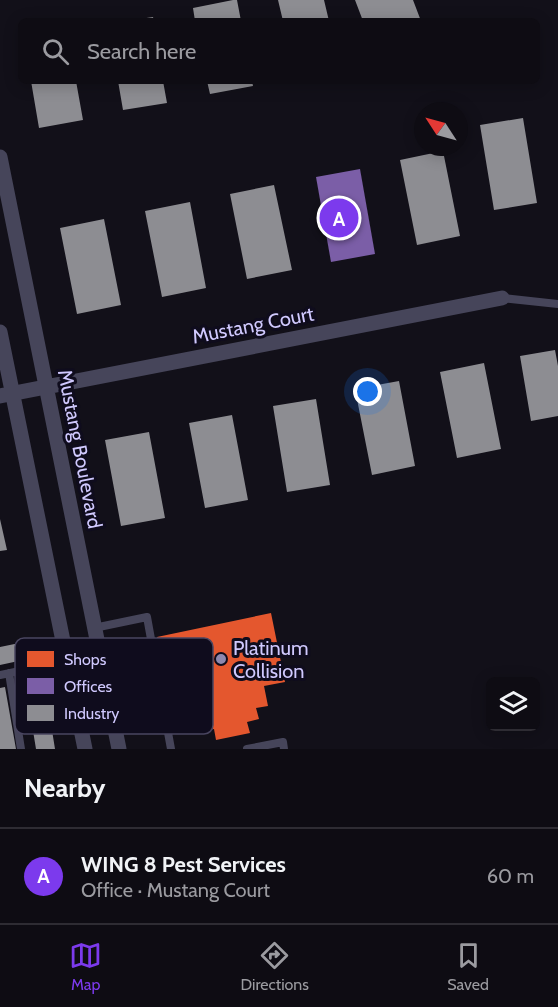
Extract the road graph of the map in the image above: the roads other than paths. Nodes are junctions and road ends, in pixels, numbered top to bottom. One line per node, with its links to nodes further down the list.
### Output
1 (0, 157): 5 (street, Mustang Boulevard)
2 (502, 298): 3 (lane); 5 (street, Mustang Court)
3 (558, 304)
4 (0, 332): 6 (street)
5 (46, 386): 6 (street, Mustang Court); 7 (street, Mustang Boulevard)
6 (6, 394): 8 (street)
7 (94, 628): 9 (street, Mustang Boulevard); 10 (lane)
8 (62, 638)
9 (96, 638)
10 (151, 638)
11 (15, 672): 12 (lane)
12 (9, 673): 13 (lane); 14 (lane)
13 (0, 675)
14 (15, 711)
15 (19, 734): 19 (lane)
16 (82, 734): 20 (street)
17 (115, 734): 21 (street, Mustang Boulevard)
18 (168, 734): 22 (lane)
19 (21, 749)
20 (85, 749)
21 (118, 749)
22 (171, 749)
23 (247, 749): 24 (lane)
24 (284, 749)

